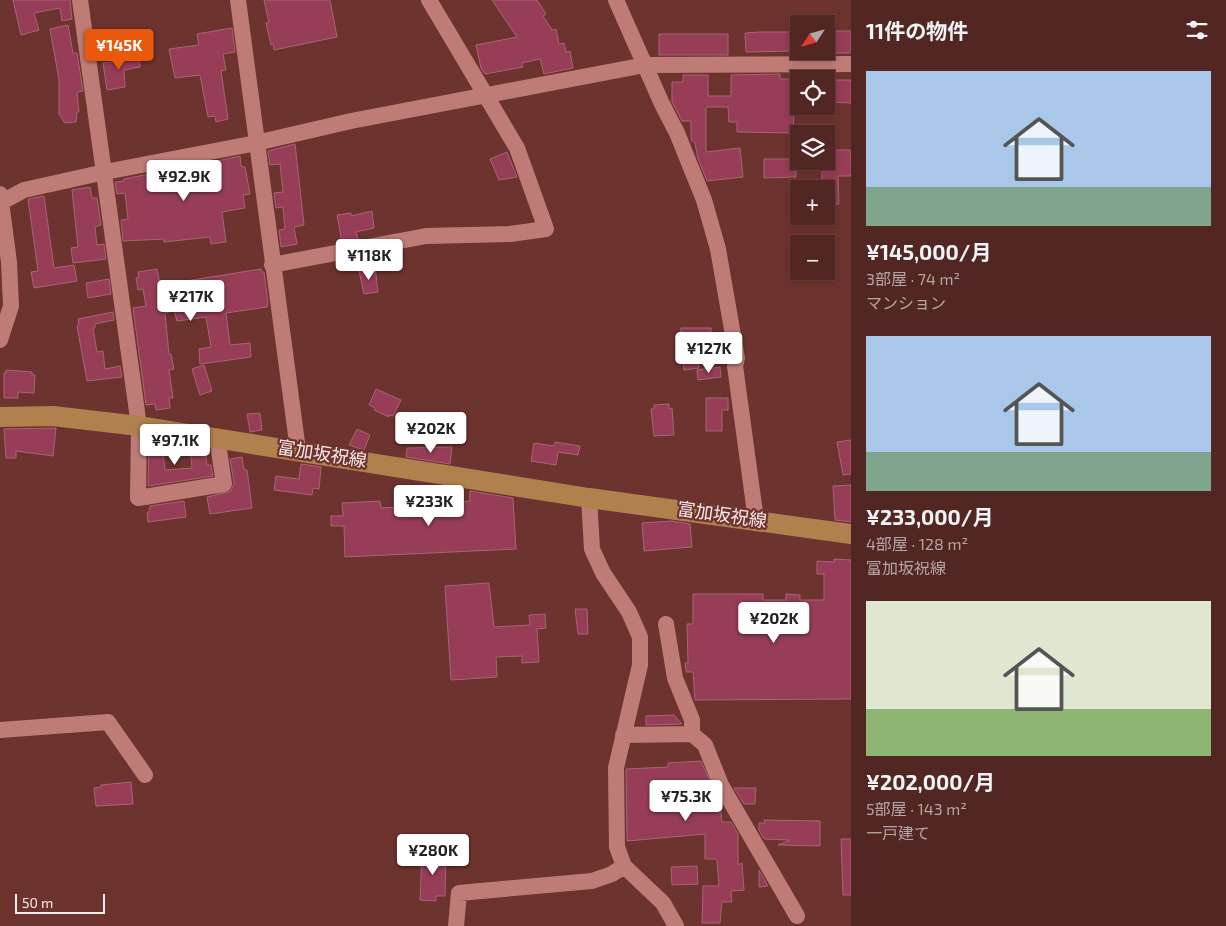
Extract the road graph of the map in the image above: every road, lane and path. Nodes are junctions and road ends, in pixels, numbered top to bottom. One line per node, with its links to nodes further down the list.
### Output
1 (80, 0): 9 (street)
2 (238, 0): 8 (street)
3 (429, 0): 7 (street)
4 (616, 0): 6 (street)
5 (851, 64): 6 (street)
6 (645, 65): 7 (street); 18 (street)
7 (487, 95): 8 (street); 11 (street)
8 (256, 143): 9 (street); 11 (street)
9 (105, 172): 10 (street); 14 (street)
10 (1, 199): 12 (street)
11 (272, 265): 16 (street)
12 (0, 340)
13 (0, 417): 14 (main road, 富加坂祝線)
14 (139, 426): 15 (main road, 富加坂祝線); 15 (street)
15 (217, 438): 16 (main road, 富加坂祝線)
16 (298, 450): 17 (main road, 富加坂祝線)
17 (589, 498): 18 (main road, 富加坂祝線); 23 (street)
18 (756, 520): 19 (main road, 富加坂祝線)
19 (851, 534)
20 (666, 624): 22 (street)
21 (0, 730): 24 (street)
22 (692, 734): 23 (street); 26 (street)
23 (623, 735): 25 (street)
24 (144, 775)
25 (624, 866): 27 (street); 28 (street)
26 (797, 916)
27 (456, 926)
28 (676, 926)

